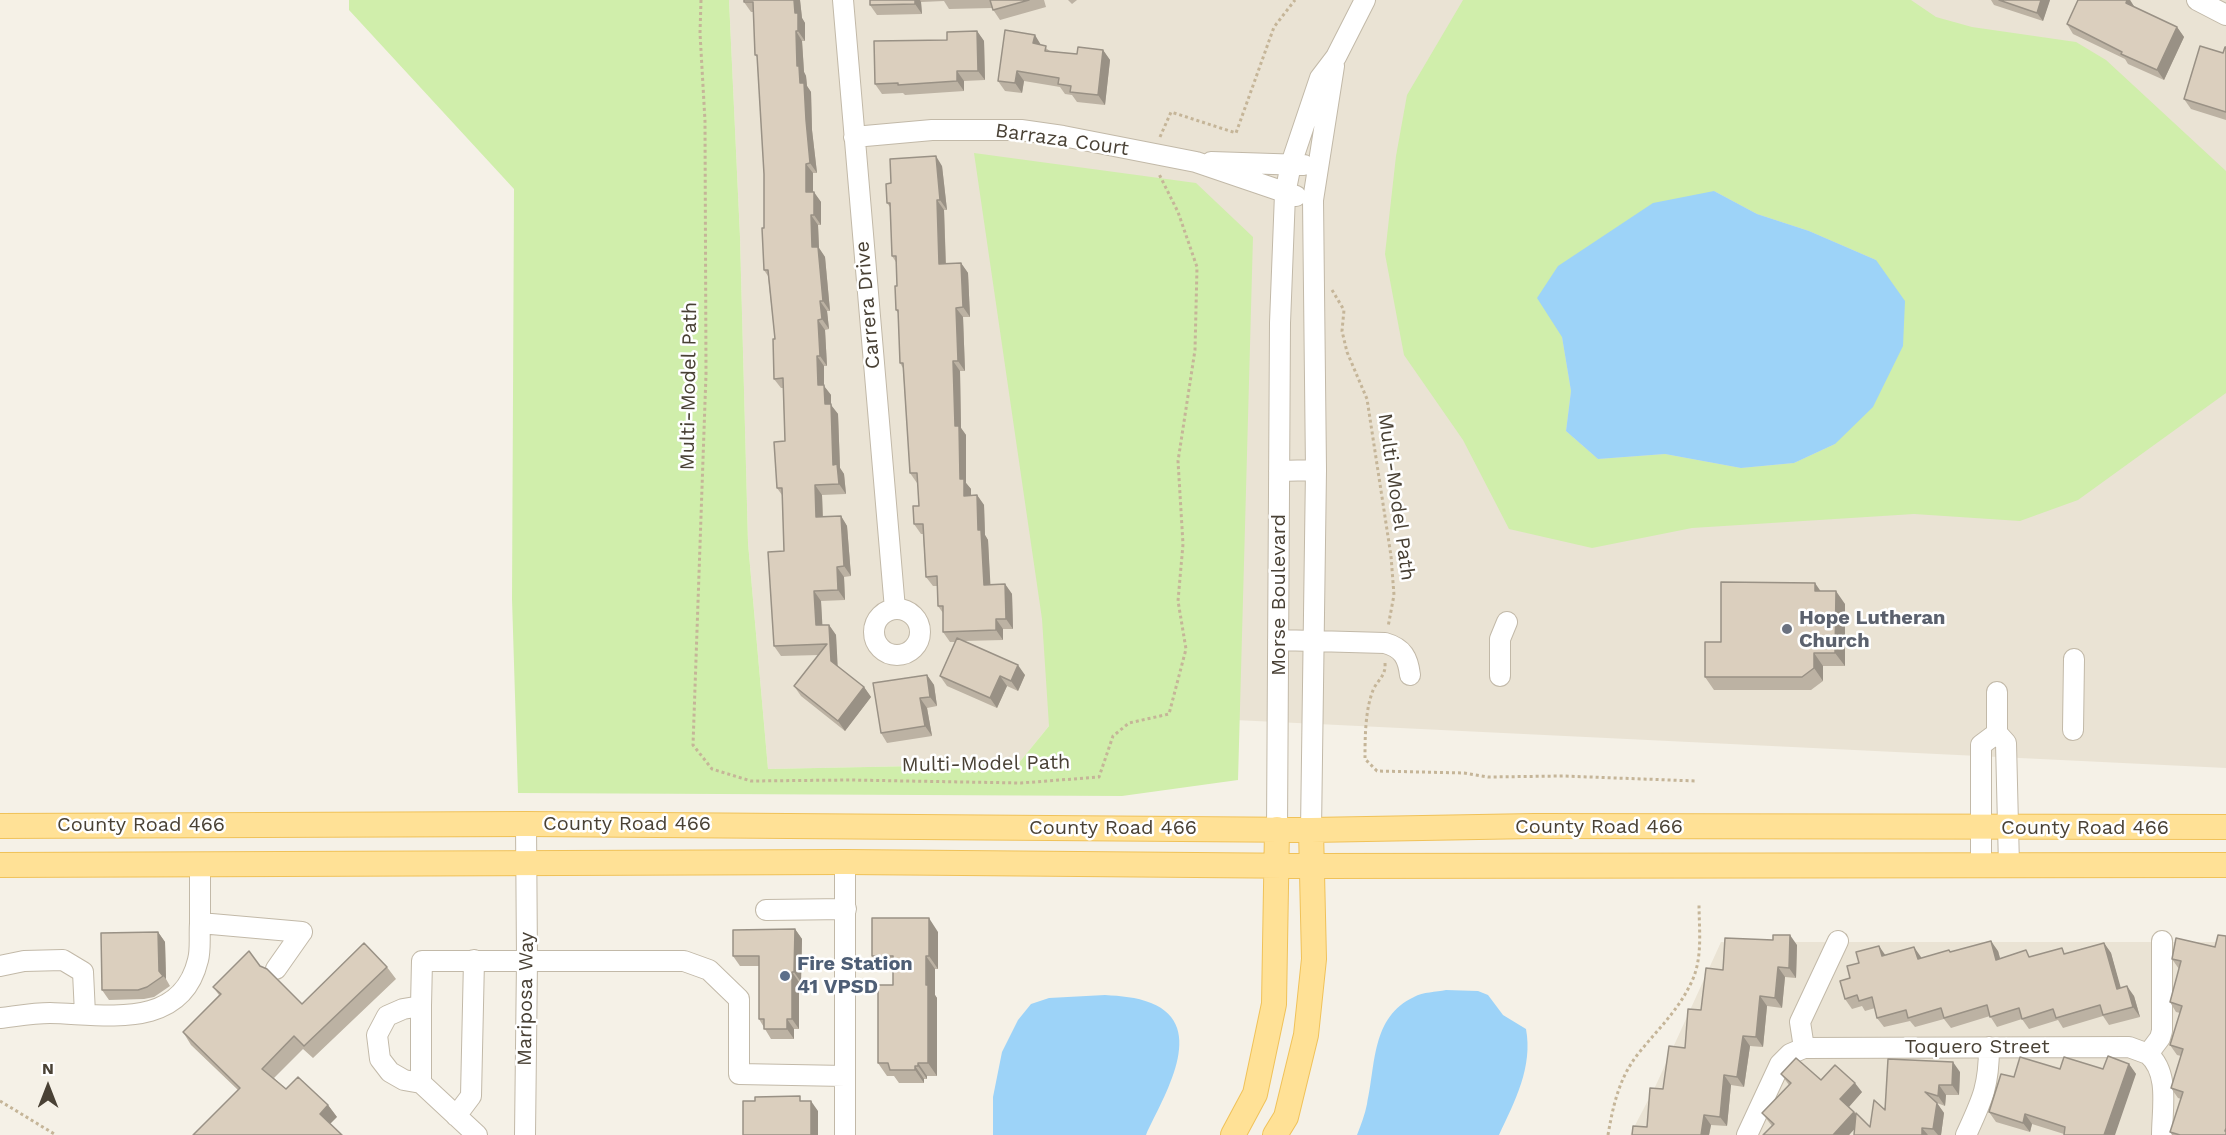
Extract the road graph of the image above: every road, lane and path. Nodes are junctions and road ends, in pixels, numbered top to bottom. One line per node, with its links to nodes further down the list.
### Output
1 (701, 0): 9 (path, Multi-Model Path)
2 (843, 0): 8 (street, Carrera Drive)
3 (1295, 0): 9 (path)
4 (1365, 0): 7 (street, Morse Boulevard)
5 (2197, 0): 6 (street)
6 (2226, 15)
7 (1336, 57): 11 (street, Morse Boulevard); 12 (street, Morse Boulevard)
8 (854, 137): 9 (street, Barraza Court); 18 (street, Carrera Drive)
9 (1152, 154): 10 (street, Barraza Court)
10 (1196, 162): 11 (street, Barraza Court); 13 (street, Barraza Court)
11 (1291, 164): 12 (street, Barraza Court); 13 (street, Morse Boulevard)
12 (1317, 166): 14 (street, Morse Boulevard)
13 (1285, 194): 14 (street, Barraza Court); 17 (street, Morse Boulevard)
14 (1313, 200): 15 (street, Morse Boulevard)
15 (1314, 276): 16 (street, Morse Boulevard); 22 (path, Multi-Model Path)
16 (1316, 470): 17 (street); 21 (street, Morse Boulevard)
17 (1280, 471): 20 (street, Morse Boulevard)
18 (895, 609)
19 (1507, 622): 25 (street)
20 (1278, 640): 21 (street); 35 (street, Morse Boulevard)
21 (1315, 641): 22 (street); 36 (street, Morse Boulevard)
22 (1385, 643): 24 (street); 29 (path, Multi-Model Path)
23 (2074, 659): 27 (street)
24 (1410, 675)
25 (1500, 676)
26 (1997, 692): 28 (street)
27 (2073, 730)
28 (1997, 733): 32 (street); 33 (street)
29 (1696, 781)
30 (526, 824): 31 (main road, County Road 466); 35 (main road, County Road 466); 37 (street, Mariposa Way)
31 (0, 826)
32 (1981, 828): 33 (main road, County Road 466); 36 (main road, County Road 466); 44 (street)
33 (2009, 828): 34 (main road, County Road 466); 45 (street)
34 (2226, 828)
35 (1277, 829): 36 (main road, County Road 466); 41 (main road, Morse Boulevard)
36 (1311, 830): 43 (main road, Morse Boulevard)
37 (526, 862): 38 (main road, County Road 466); 39 (main road, County Road 466); 53 (street, Mariposa Way)
38 (845, 862): 41 (main road, County Road 466); 47 (street)
39 (200, 864): 40 (main road, County Road 466); 49 (street)
40 (0, 865)
41 (1276, 865): 43 (main road, County Road 466); 70 (main road, Morse Boulevard)
42 (2226, 865): 45 (main road, County Road 466)
43 (1312, 866): 44 (main road, County Road 466); 71 (main road, Morse Boulevard)
44 (1981, 866): 45 (main road, County Road 466)
45 (2009, 866)
46 (1699, 904): 72 (path)
47 (846, 909): 48 (street); 62 (street)
48 (766, 910)
49 (200, 923): 55 (street); 57 (street)
50 (1838, 941): 60 (street)
51 (2162, 941): 61 (street)
52 (474, 960): 53 (street); 56 (street); 65 (street)
53 (528, 960): 62 (street); 68 (street, Mariposa Way)
54 (0, 966): 57 (street)
55 (276, 969)
56 (421, 1006): 63 (street); 63 (street)
57 (85, 1014): 58 (street)
58 (0, 1018)
59 (1989, 1047): 60 (street, Toquero Street); 61 (street, Toquero Street); 74 (street)
60 (1804, 1048): 73 (street)
61 (2148, 1054): 75 (street)
62 (845, 1076): 69 (street)
63 (421, 1083): 65 (street)
64 (0, 1101): 66 (path)
65 (456, 1116): 67 (street)
66 (56, 1135)
67 (477, 1135)
68 (525, 1135)
69 (844, 1135)
70 (1233, 1135)
71 (1275, 1135)
72 (1608, 1135)
73 (1747, 1135)
74 (1966, 1135)
75 (2162, 1135)

